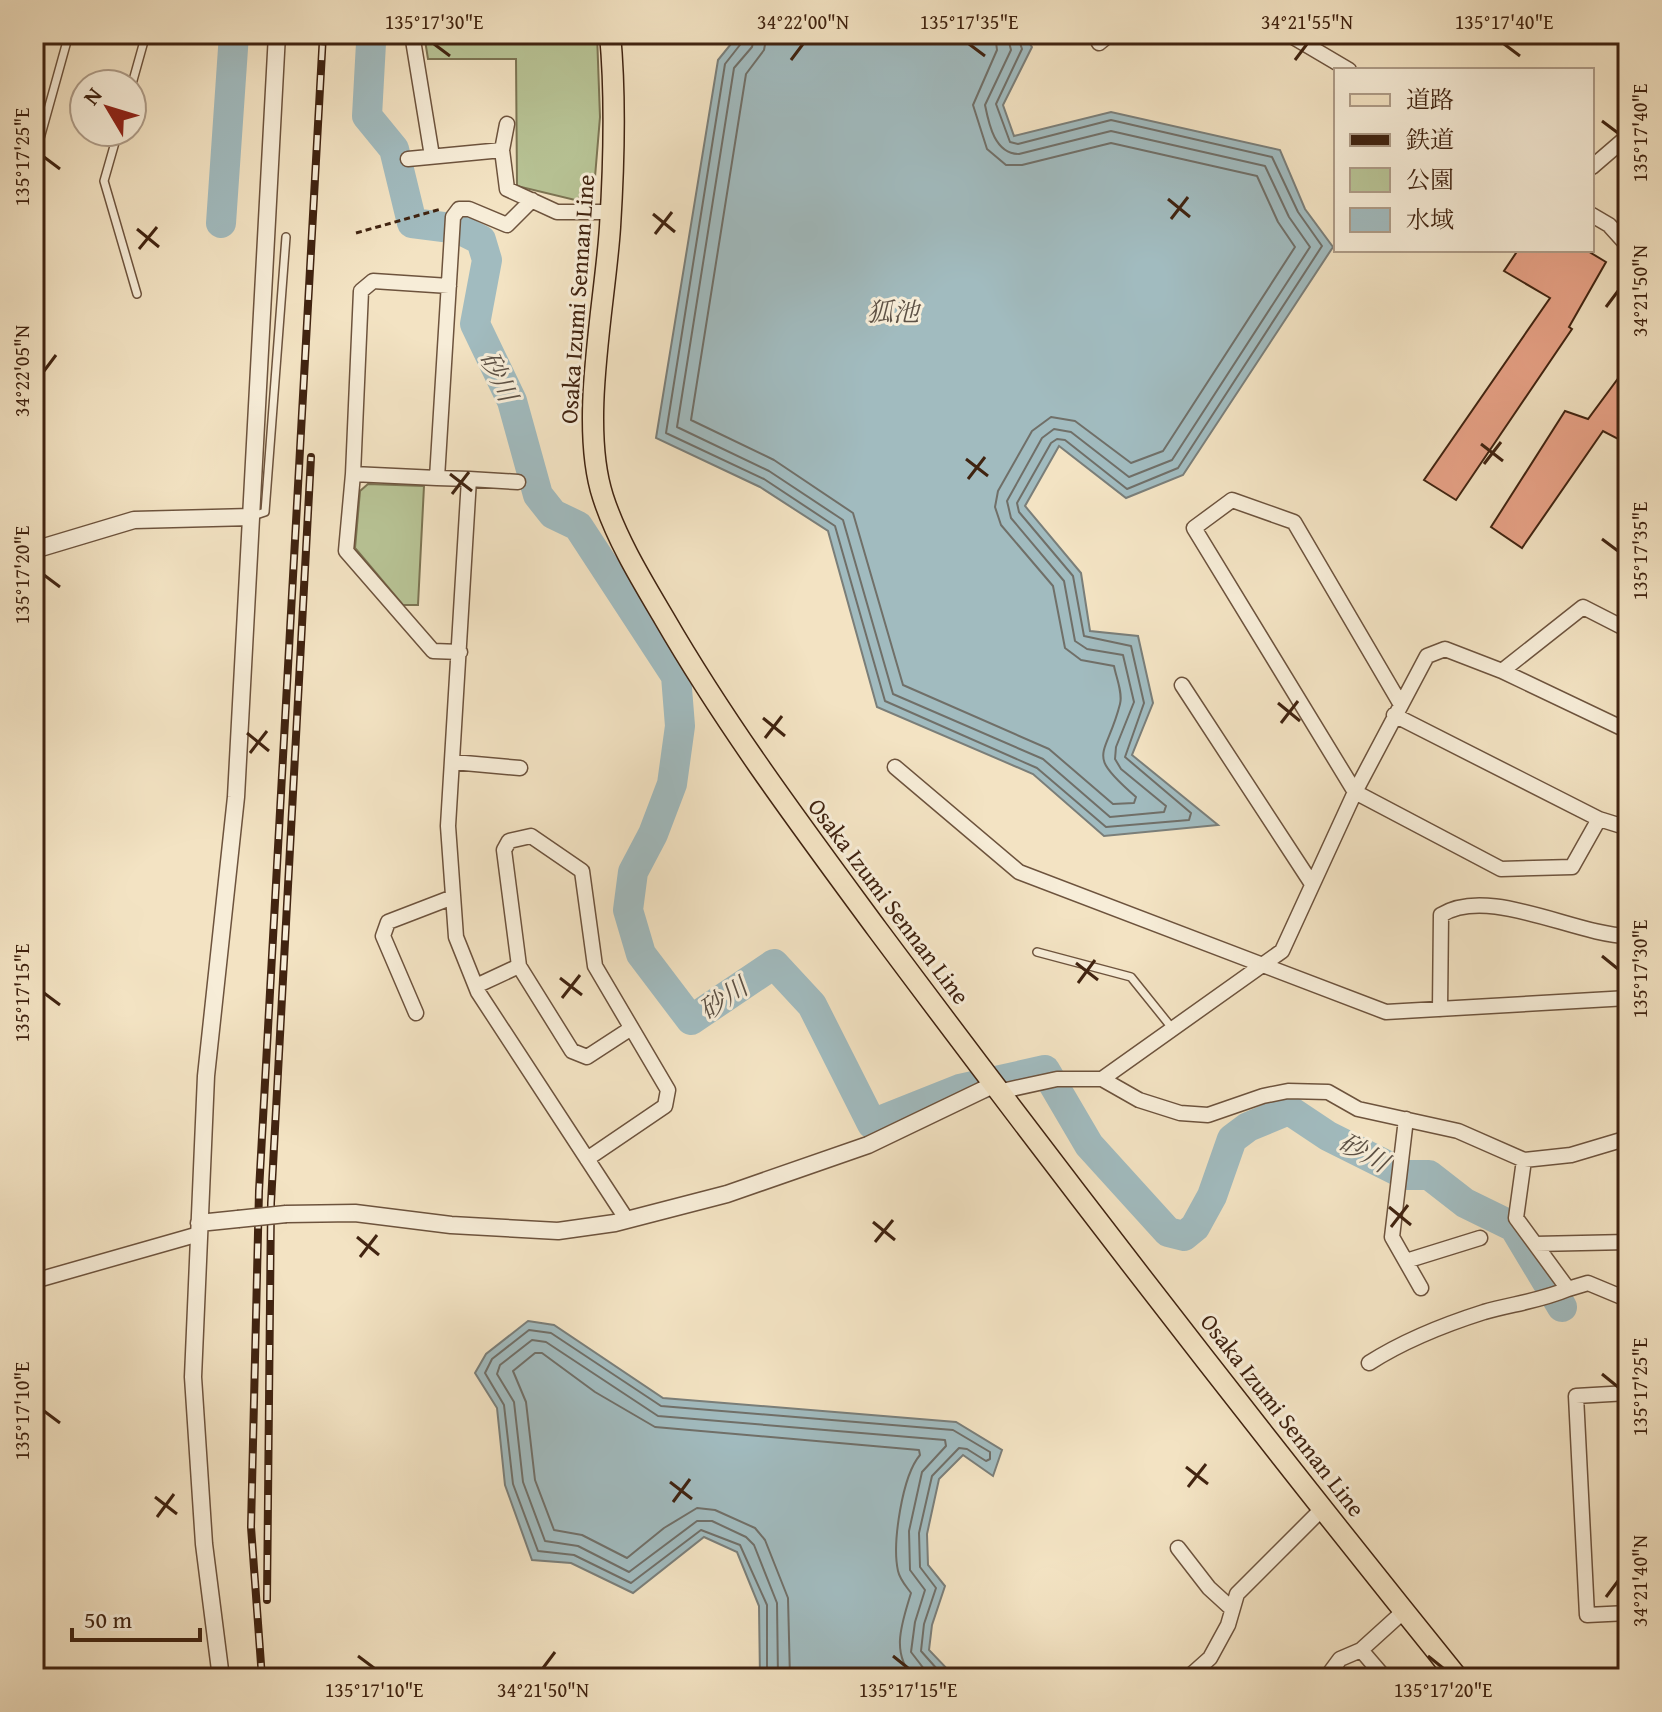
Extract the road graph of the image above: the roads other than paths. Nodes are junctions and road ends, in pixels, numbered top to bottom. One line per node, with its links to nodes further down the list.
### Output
1 (69, 34): 17 (lane)
2 (146, 34): 9 (lane)
3 (277, 34): 30 (street)
4 (412, 34): 15 (street)
5 (610, 34): 20 (main road, Osaka Izumi Sennan Line)
6 (1095, 34): 7 (street)
7 (1110, 34)
8 (1288, 34): 10 (street)
9 (136, 68)
10 (1346, 68)
11 (507, 124): 14 (street)
12 (1628, 136): 18 (street)
13 (113, 148): 25 (lane)
14 (502, 150): 15 (street); 19 (street)
15 (432, 156): 16 (street)
16 (408, 159)
17 (34, 160)
18 (1594, 165)
19 (532, 200): 20 (street); 24 (street)
20 (610, 212): 57 (main road, Osaka Izumi Sennan Line)
21 (1594, 216): 23 (street)
22 (286, 237): 30 (lane)
23 (1628, 246)
24 (449, 286): 26 (street); 27 (street)
25 (137, 294)
26 (353, 474): 27 (street); 33 (street)
27 (437, 478): 28 (street)
28 (469, 479): 29 (street); 33 (street)
29 (518, 482)
30 (251, 517): 31 (street); 63 (street)
31 (34, 550)
32 (1628, 630): 34 (street)
33 (460, 652): 38 (street)
34 (1502, 671): 36 (street); 37 (street)
35 (1182, 685): 44 (street)
36 (1397, 709): 41 (street); 41 (street); 42 (street)
37 (1628, 731)
38 (453, 762): 40 (street); 45 (street)
39 (895, 767): 49 (street)
40 (520, 768)
41 (1355, 792): 42 (street); 44 (street)
42 (1599, 819): 43 (street)
43 (1628, 828)
44 (1312, 884): 49 (street)
45 (453, 897): 50 (street); 53 (street)
46 (1628, 936): 52 (street)
47 (1037, 952): 54 (lane)
48 (519, 966): 50 (street); 55 (street); 55 (street)
49 (1262, 967): 52 (street); 54 (street)
50 (476, 986): 60 (street)
51 (1628, 998): 52 (street)
52 (1440, 1009)
53 (416, 1013)
54 (1172, 1028): 56 (street)
55 (630, 1029): 60 (street)
56 (1102, 1079): 57 (street); 58 (street)
57 (999, 1088): 62 (street); 74 (main road, Osaka Izumi Sennan Line)
58 (1406, 1119): 61 (street); 67 (street)
59 (1628, 1138): 61 (street)
60 (587, 1159): 62 (street)
61 (1524, 1160): 66 (street)
62 (627, 1220): 63 (street, bridge)
63 (199, 1229): 68 (street); 80 (street)
64 (1480, 1238): 67 (street)
65 (1628, 1242): 66 (street)
66 (1535, 1244): 71 (street)
67 (1406, 1261): 70 (street)
68 (34, 1281)
69 (1628, 1287): 71 (street)
70 (1421, 1288)
71 (1568, 1289): 72 (street)
72 (1369, 1363)
73 (1628, 1393): 78 (street)
74 (1322, 1509): 76 (street); 77 (main road, Osaka Izumi Sennan Line)
75 (1178, 1548): 76 (street)
76 (1232, 1609): 81 (street)
77 (1404, 1611): 79 (street); 84 (main road, Osaka Izumi Sennan Line)
78 (1628, 1613)
79 (1361, 1650): 82 (street); 83 (street)
80 (221, 1678)
81 (1164, 1678)
82 (1326, 1678)
83 (1385, 1678)
84 (1458, 1678)

